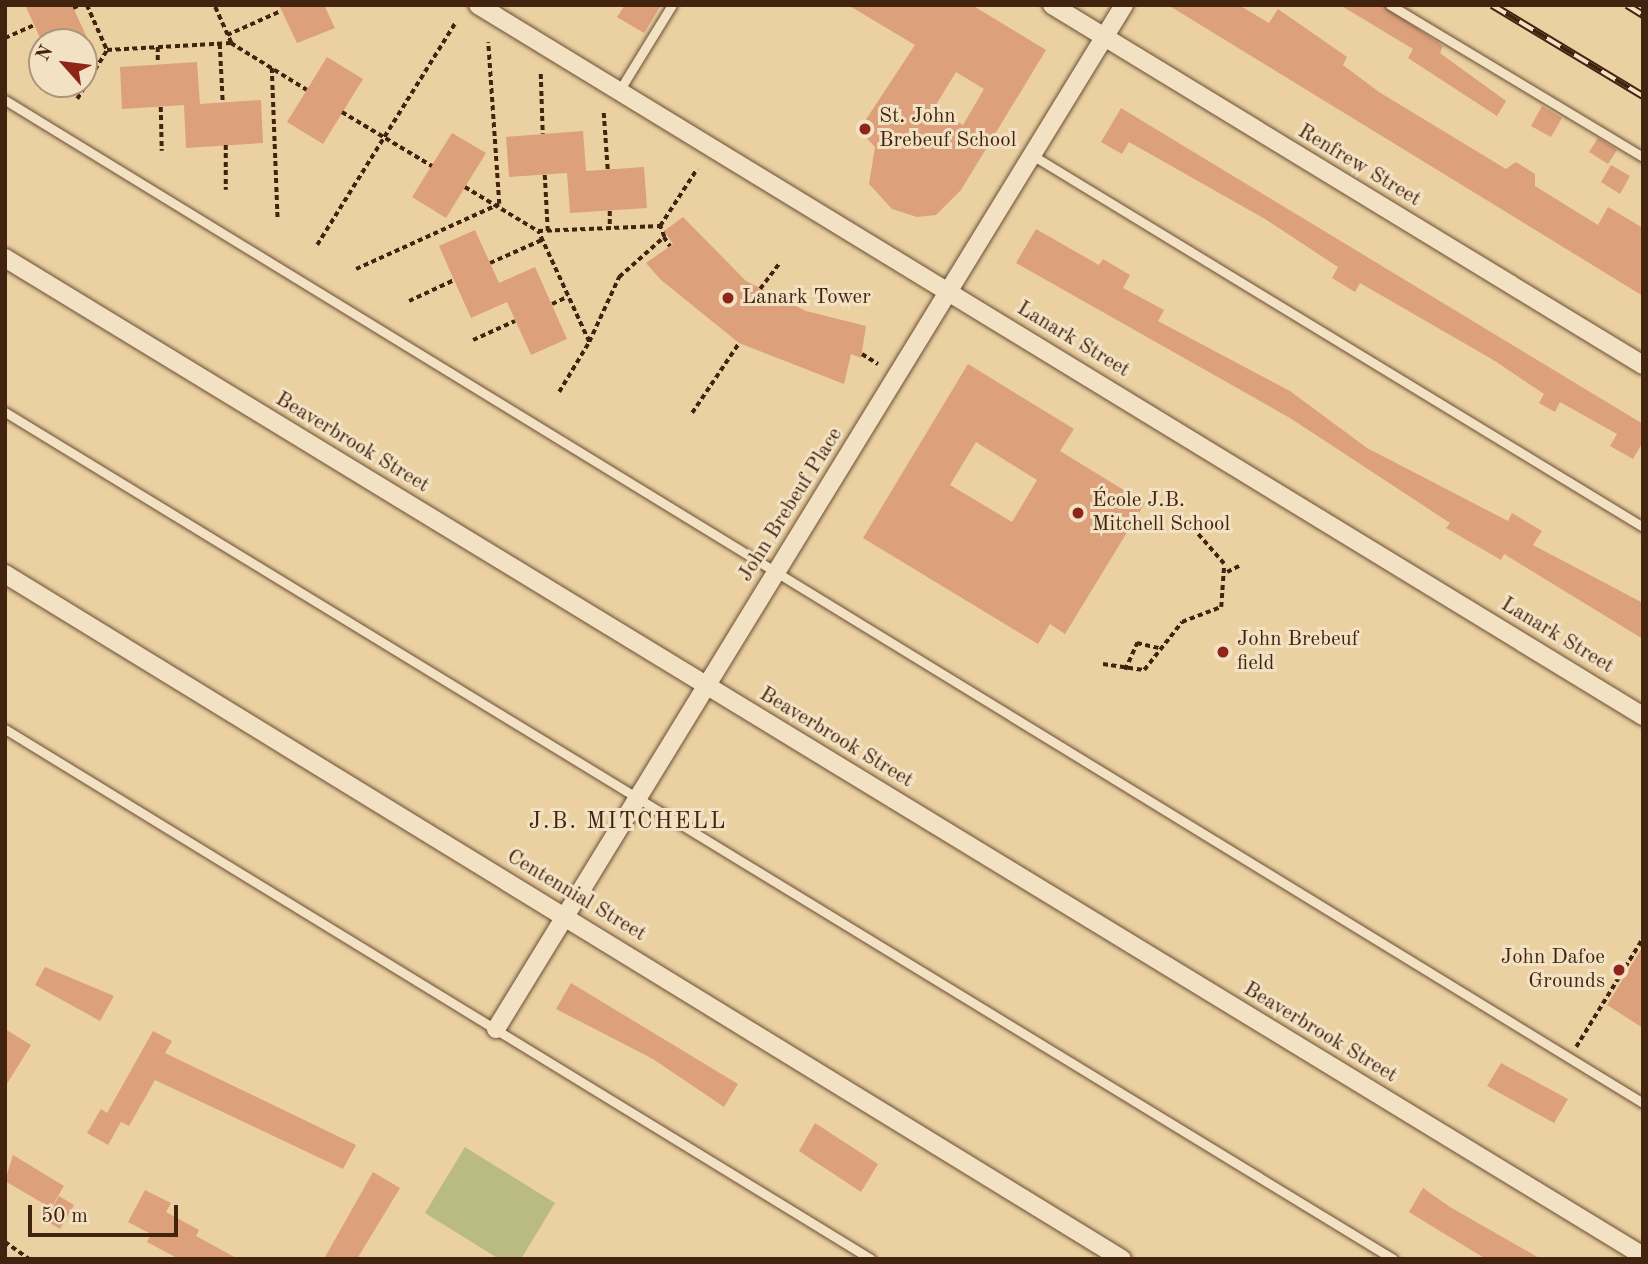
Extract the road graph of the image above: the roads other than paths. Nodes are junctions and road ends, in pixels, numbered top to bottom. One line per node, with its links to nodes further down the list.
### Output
1 (478, 5): 7 (street, Lanark Street)
2 (671, 5): 7 (lane)
3 (1052, 5): 6 (street, Renfrew Street)
4 (1124, 5): 6 (street, John Brebeuf Place)
5 (1390, 5): 10 (lane)
6 (1105, 37): 9 (street, John Brebeuf Place); 13 (street, Renfrew Street)
7 (620, 91): 12 (street, Lanark Street)
8 (5, 100): 16 (lane)
9 (1032, 155): 12 (street, John Brebeuf Place); 15 (lane)
10 (1643, 157)
11 (5, 258): 18 (street, Beaverbrook Street)
12 (949, 291): 16 (street, John Brebeuf Place); 19 (street, Lanark Street)
13 (1643, 365)
14 (5, 412): 21 (lane)
15 (1643, 527)
16 (777, 572): 18 (street, John Brebeuf Place); 24 (lane)
17 (5, 574): 22 (street, Centennial Street)
18 (707, 686): 21 (street, John Brebeuf Place); 25 (street, Beaverbrook Street)
19 (1643, 716)
20 (5, 729): 23 (lane)
21 (638, 797): 22 (street, John Brebeuf Place); 28 (lane)
22 (564, 916): 23 (street, John Brebeuf Place); 27 (street, Centennial Street)
23 (496, 1029): 26 (lane)
24 (1643, 1103)
25 (1643, 1256)
26 (871, 1259)
27 (1122, 1259)
28 (1393, 1259)

